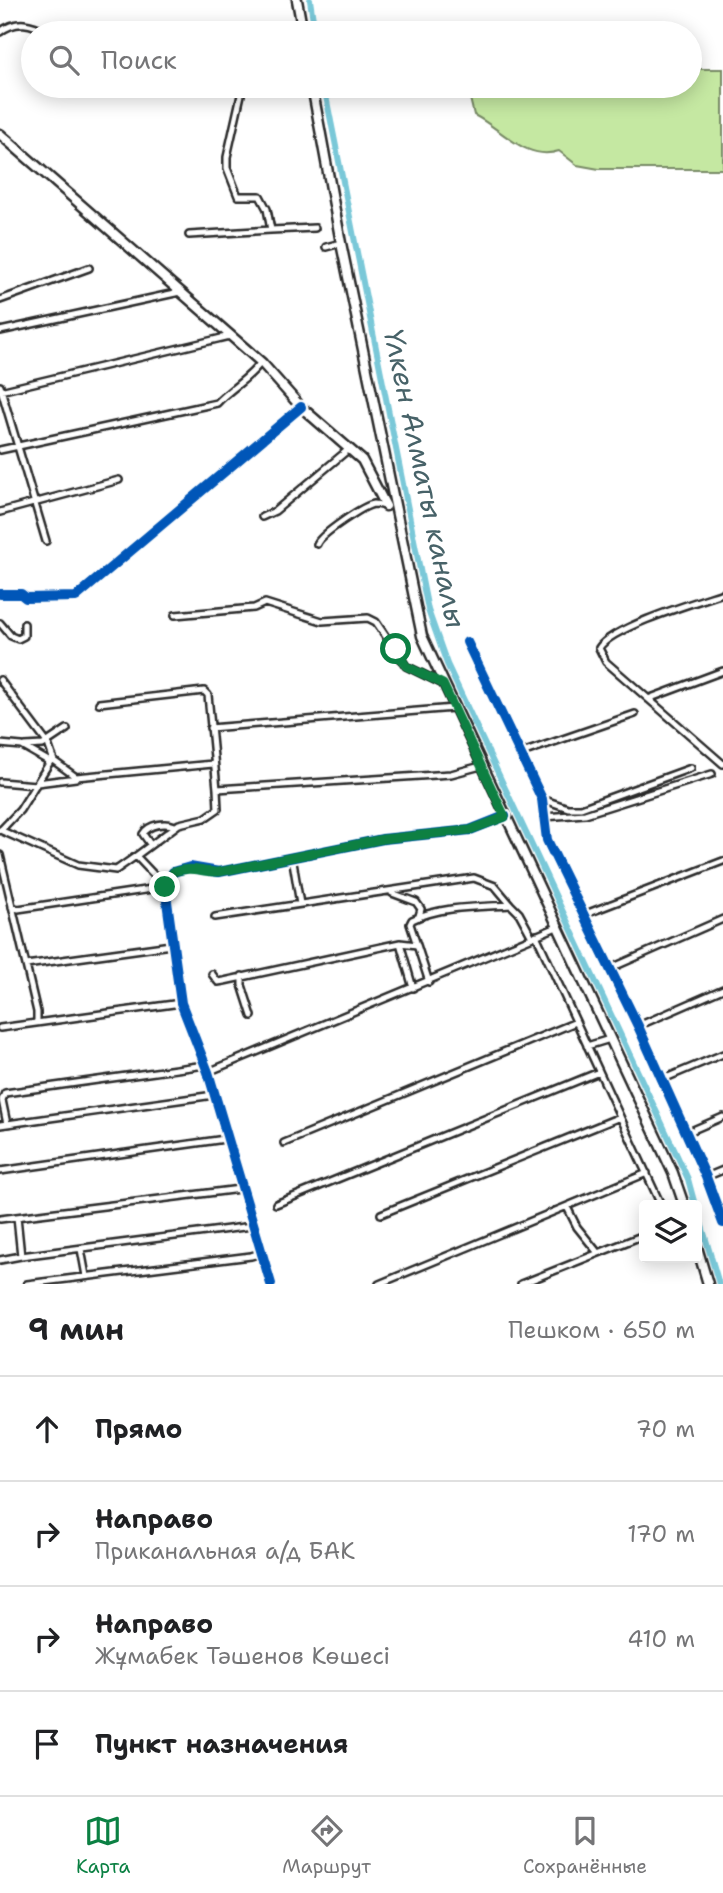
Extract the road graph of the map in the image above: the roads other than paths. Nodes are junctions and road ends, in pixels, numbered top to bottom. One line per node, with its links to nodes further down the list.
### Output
1 (297, 0): 2 (main road)
2 (301, 21)
3 (21, 24): 4 (street)
4 (0, 32)
5 (240, 98): 9 (street)
6 (314, 98): 11 (main road)
7 (0, 134): 14 (main road)
8 (314, 228): 9 (street)
9 (271, 230): 10 (street)
10 (189, 235)
11 (341, 243): 12 (street); 26 (main road)
12 (326, 247)
13 (89, 268): 15 (street)
14 (180, 292): 16 (street); 17 (main road)
15 (0, 300)
16 (0, 331)
17 (230, 336): 18 (main road); 19 (street)
18 (261, 362): 20 (main road); 21 (street)
19 (0, 389): 21 (street)
20 (301, 407): 22 (main road); 32 (street)
21 (19, 446): 23 (street); 25 (street)
22 (349, 449): 26 (main road); 28 (street)
23 (0, 450)
24 (118, 480): 25 (street)
25 (35, 504): 27 (street); 29 (street)
26 (391, 505): 30 (street); 39 (main road)
27 (0, 512)
28 (262, 517)
29 (46, 541)
30 (317, 544)
31 (723, 593): 40 (street)
32 (0, 594)
33 (175, 615): 39 (street)
34 (0, 623): 35 (street)
35 (24, 624)
36 (467, 642): 49 (street)
37 (723, 671): 40 (street)
38 (0, 680): 46 (street)
39 (443, 684): 42 (main road)
40 (648, 699): 52 (street)
41 (99, 703): 44 (street)
42 (454, 708): 44 (street); 53 (main road)
43 (635, 714): 49 (street)
44 (210, 727): 51 (street)
45 (66, 729): 46 (street)
46 (47, 742): 48 (street); 50 (street)
47 (0, 744): 48 (street)
48 (22, 746): 50 (street)
49 (522, 753): 60 (street)
50 (51, 760): 56 (street); 58 (street)
51 (213, 764): 56 (street); 59 (street)
52 (723, 764)
53 (481, 766): 59 (street); 61 (main road)
54 (691, 768): 60 (street)
55 (712, 774): 62 (street)
56 (76, 778): 58 (street)
57 (0, 782): 58 (street)
58 (37, 784): 64 (street)
59 (217, 789): 63 (street)
60 (542, 799): 62 (street)
61 (505, 817): 68 (street); 80 (main road)
62 (544, 817): 76 (street)
63 (175, 827): 65 (street); 65 (street)
64 (0, 830): 67 (street)
65 (150, 844): 67 (street)
66 (0, 855): 75 (street)
67 (136, 856): 70 (street)
68 (292, 856): 71 (street); 73 (street)
69 (723, 861): 76 (street)
70 (154, 875)
71 (165, 887): 75 (street); 83 (street)
72 (389, 892): 73 (street); 74 (street); 77 (street)
73 (300, 904): 78 (street)
74 (511, 905): 77 (street); 81 (street)
75 (12, 907): 85 (street)
76 (583, 915): 86 (street)
77 (419, 916): 84 (street)
78 (215, 917)
79 (723, 919): 86 (street)
80 (557, 926): 81 (street); 98 (main road)
81 (534, 936): 89 (street); 94 (street)
82 (400, 943): 84 (street); 88 (street); 90 (street)
83 (171, 945): 85 (street); 92 (street)
84 (417, 945): 89 (street)
85 (26, 965): 95 (street)
86 (609, 969): 96 (street)
87 (212, 974): 88 (street)
88 (242, 976): 93 (street)
89 (429, 982): 90 (street)
90 (414, 988): 101 (street)
91 (723, 989): 96 (street)
92 (181, 1003): 95 (street); 101 (street)
93 (252, 1016)
94 (576, 1022): 99 (street); 112 (street)
95 (37, 1023): 97 (street)
96 (638, 1026): 103 (street)
97 (0, 1028)
98 (610, 1039): 99 (street); 119 (main road)
99 (587, 1046): 102 (street)
100 (723, 1054): 103 (street)
101 (206, 1068): 104 (street); 105 (street)
102 (599, 1073): 106 (street); 120 (street)
103 (661, 1080): 110 (street)
104 (1, 1091): 108 (street)
105 (214, 1095): 108 (street); 111 (street)
106 (621, 1117): 115 (street); 122 (street)
107 (723, 1117): 110 (street)
108 (7, 1124): 109 (street)
109 (0, 1125)
110 (686, 1133): 116 (street)
111 (225, 1139): 114 (street); 117 (street)
112 (284, 1143)
113 (723, 1170): 116 (street)
114 (0, 1171)
115 (647, 1173): 118 (street); 121 (street)
116 (706, 1177): 125 (street)
117 (240, 1189): 123 (street); 126 (street)
118 (659, 1200)
119 (682, 1200)
120 (276, 1204)
121 (567, 1207): 129 (street); 137 (street)
122 (382, 1214)
123 (17, 1217): 124 (street); 131 (street)
124 (0, 1219)
125 (723, 1223)
126 (252, 1226): 128 (street); 130 (street)
127 (639, 1237): 129 (street)
128 (81, 1249): 131 (street); 134 (street)
129 (598, 1252): 138 (street)
130 (261, 1253): 134 (street); 136 (street)
131 (21, 1256): 132 (street)
132 (0, 1260)
133 (702, 1263): 139 (main road)
134 (86, 1276): 135 (street)
135 (27, 1284)
136 (271, 1284)
137 (379, 1284)
138 (522, 1284)
139 (708, 1284)

